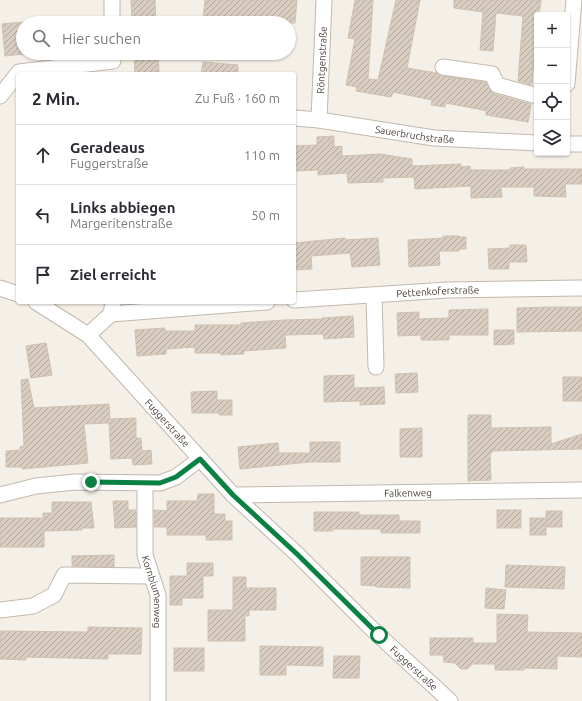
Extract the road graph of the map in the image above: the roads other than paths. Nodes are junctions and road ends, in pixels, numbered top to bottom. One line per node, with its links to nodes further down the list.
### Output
1 (112, 0): 4 (street)
2 (324, 0): 13 (street, Röntgenstraße)
3 (574, 0): 5 (street)
4 (112, 16)
5 (570, 48)
6 (113, 63): 8 (street)
7 (443, 67): 10 (street)
8 (19, 72)
9 (16, 76): 11 (street)
10 (534, 95)
11 (0, 96)
12 (296, 118): 13 (street, Sauerbruchstraße)
13 (319, 120): 14 (street, Sauerbruchstraße)
14 (534, 143)
15 (570, 144): 16 (street)
16 (582, 144)
17 (0, 288): 19 (street)
18 (582, 288): 20 (street, Pettenkoferstraße)
19 (16, 293)
20 (374, 296): 21 (street, Pettenkoferstraße); 26 (street)
21 (296, 300)
22 (39, 304): 25 (street, Fuggerstraße)
23 (215, 304): 24 (street)
24 (112, 308): 25 (street)
25 (88, 335): 27 (street, Fuggerstraße)
26 (376, 367)
27 (200, 459): 28 (street); 30 (street, Fuggerstraße)
28 (145, 484): 31 (street); 32 (street, Kornblumenweg)
29 (582, 490): 30 (street, Falkenweg)
30 (233, 495): 35 (street, Fuggerstraße)
31 (0, 496)
32 (151, 576): 33 (street); 34 (street, Kornblumenweg)
33 (0, 610)
34 (158, 701)
35 (450, 701)

